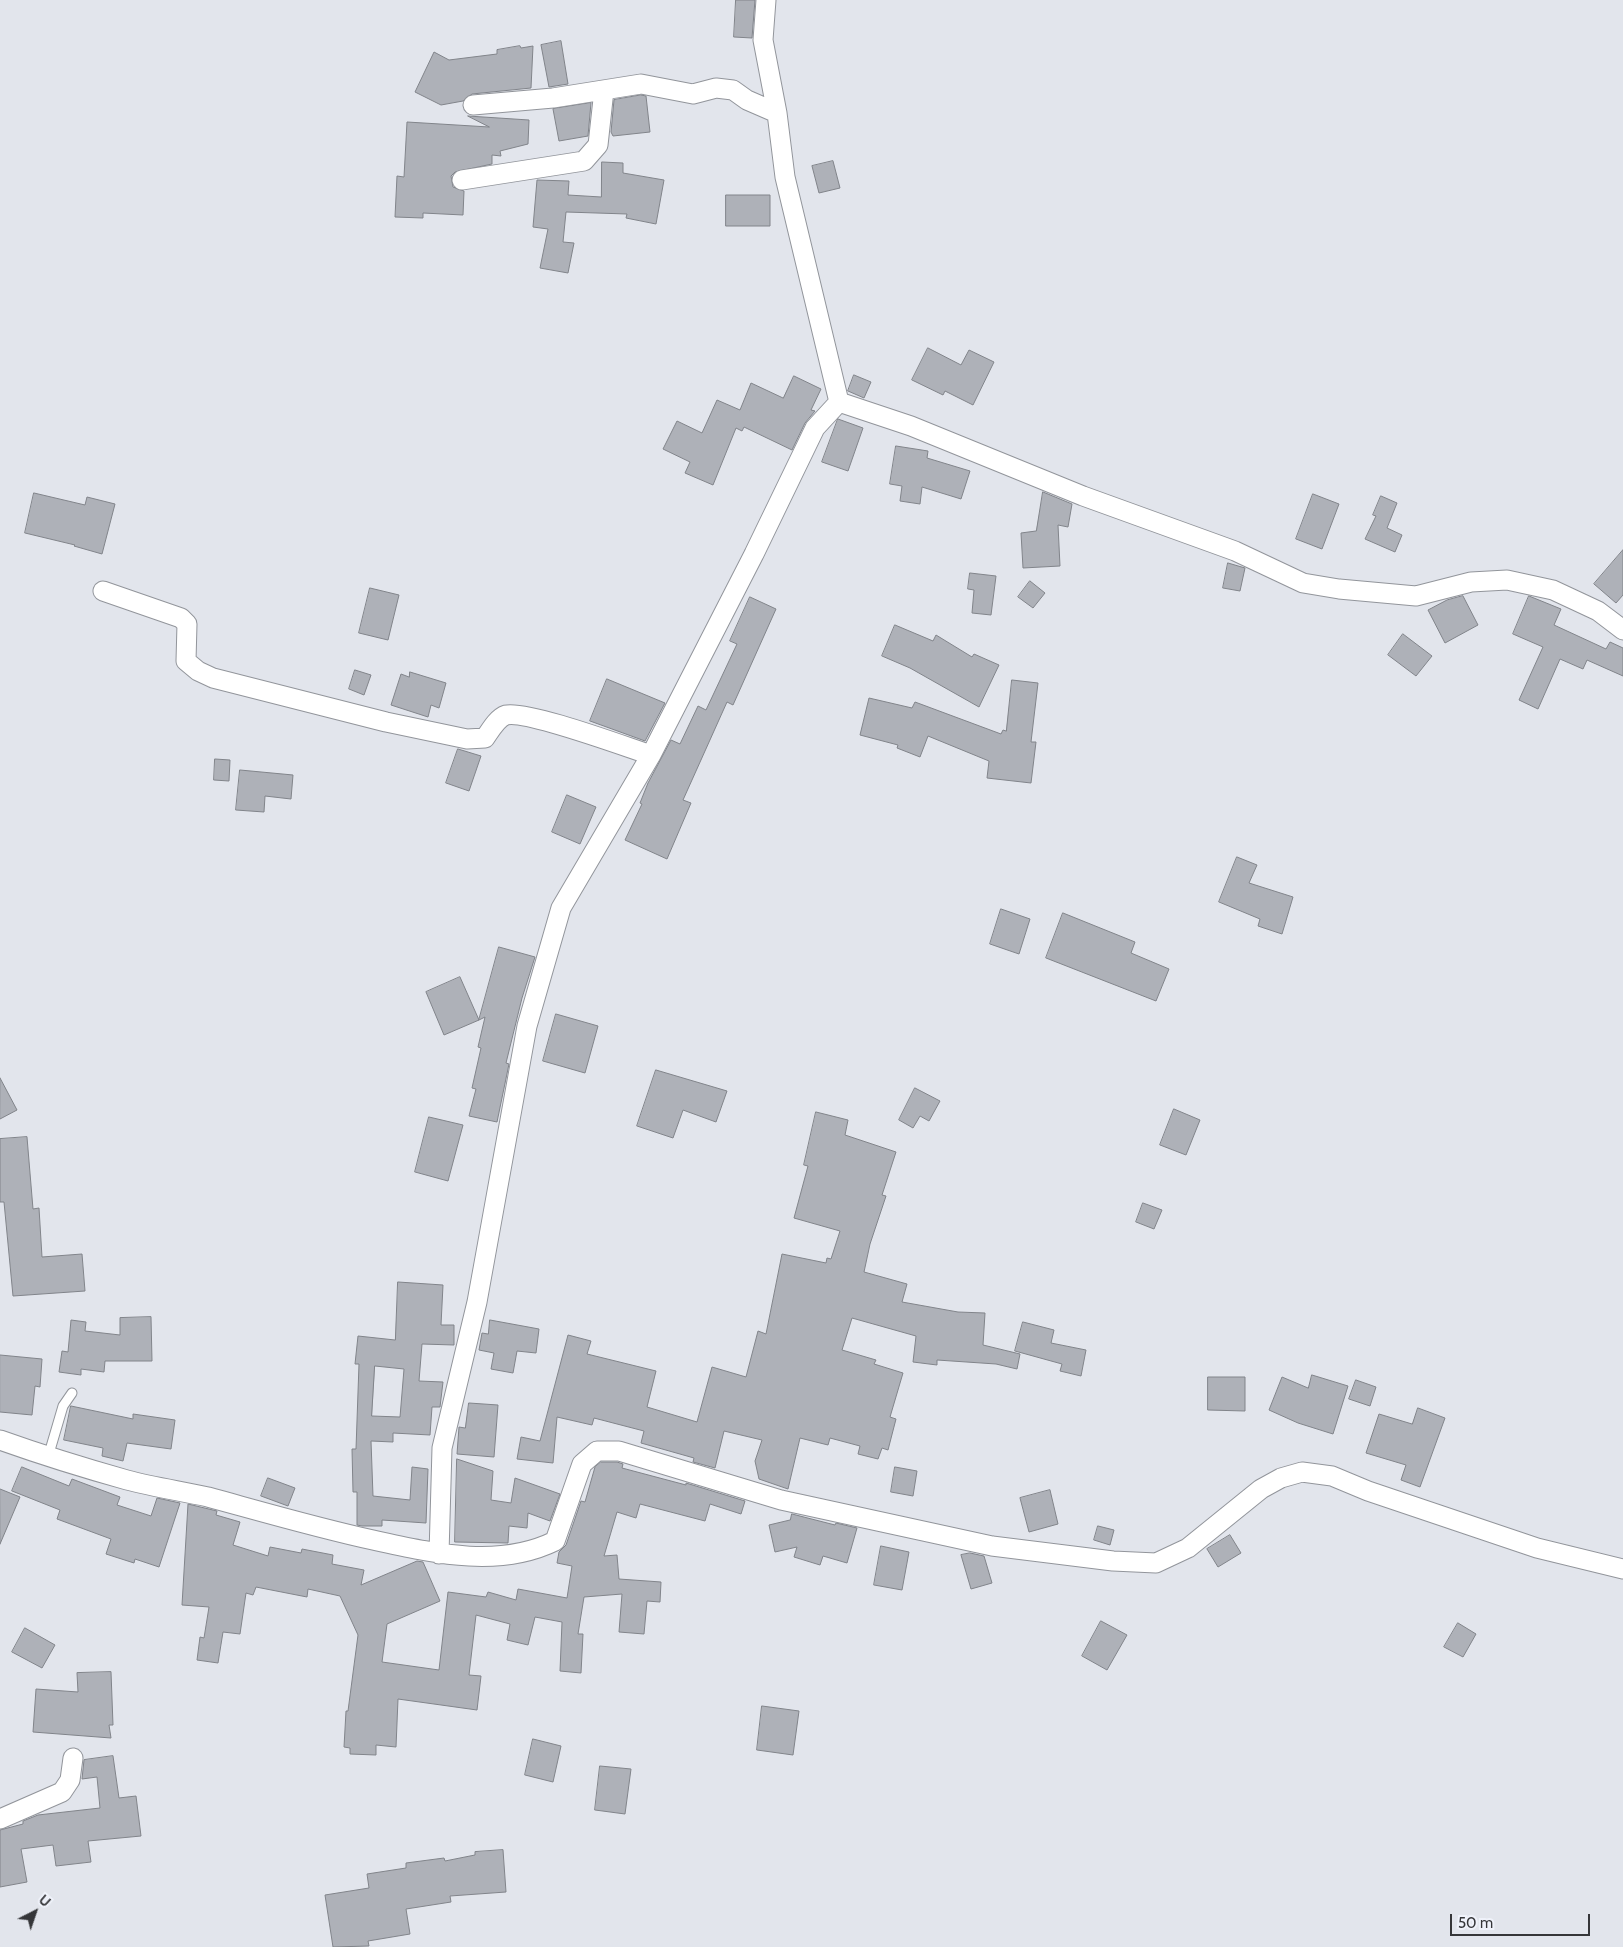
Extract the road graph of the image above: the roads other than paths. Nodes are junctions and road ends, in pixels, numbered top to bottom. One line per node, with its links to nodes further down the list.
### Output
1 (766, 0): 4 (street)
2 (604, 90): 3 (street); 4 (street); 5 (street)
3 (473, 105)
4 (777, 113): 6 (street)
5 (462, 180)
6 (839, 402): 8 (street); 9 (street)
7 (103, 591): 9 (street)
8 (1623, 630)
9 (651, 755): 13 (street)
10 (72, 1393): 12 (lane)
11 (0, 1440): 12 (street)
12 (48, 1458): 13 (street)
13 (440, 1554): 14 (street)
14 (1623, 1569)
15 (73, 1758): 16 (street)
16 (0, 1819)

